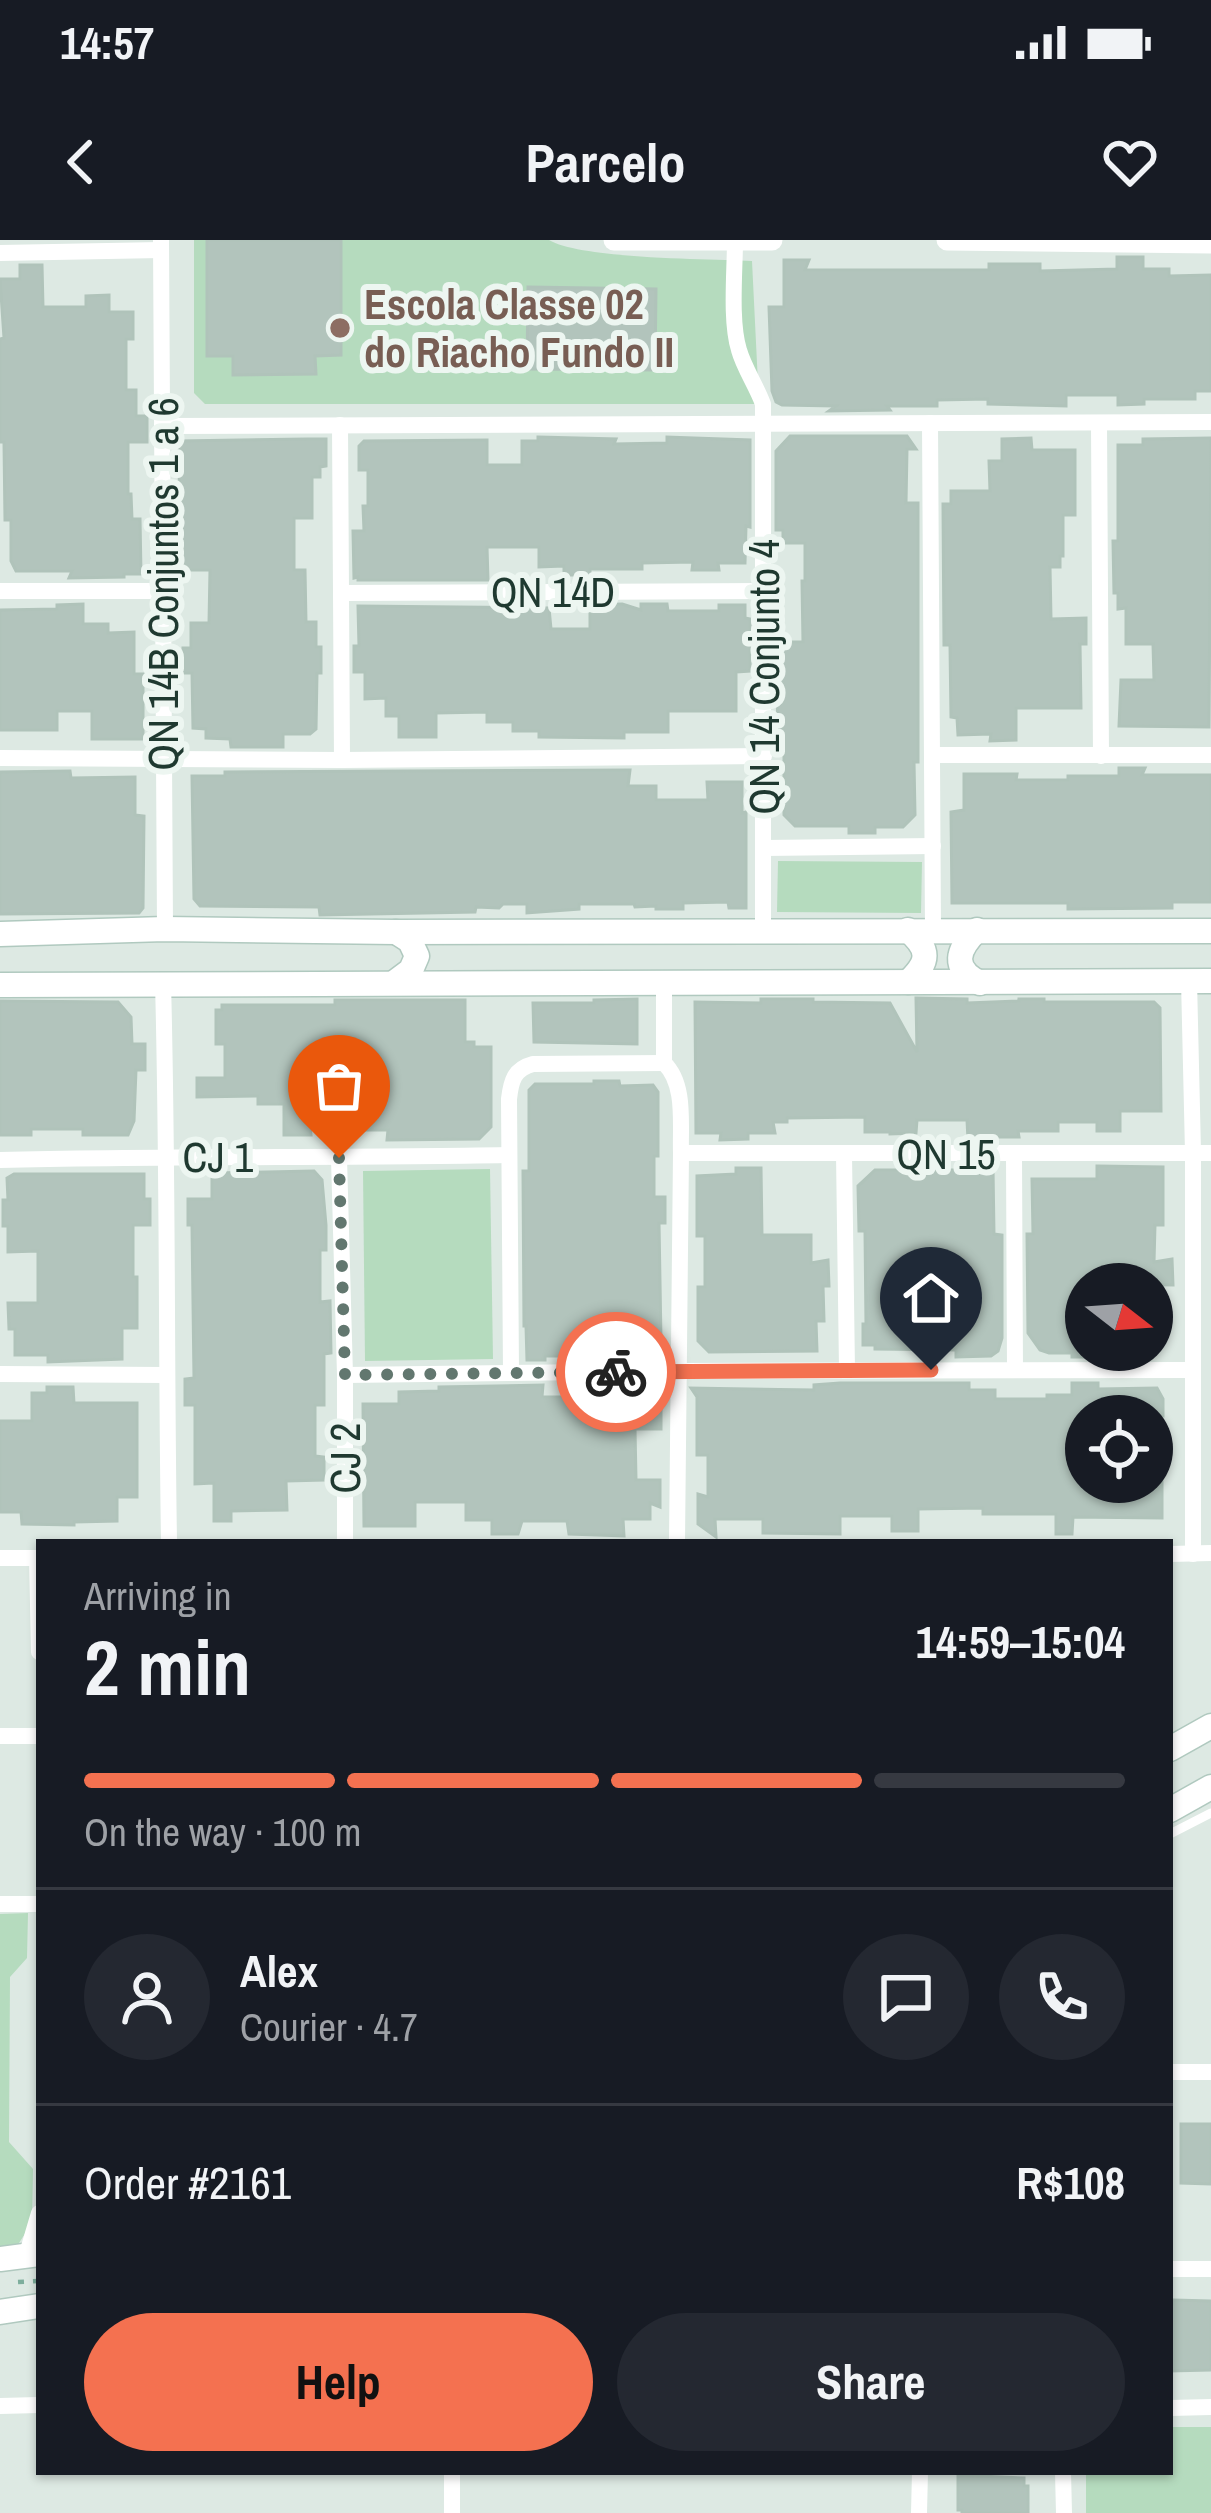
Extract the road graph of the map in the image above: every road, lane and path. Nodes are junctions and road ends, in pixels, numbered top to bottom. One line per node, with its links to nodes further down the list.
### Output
1 (614, 240): 4 (street)
2 (772, 240): 4 (street)
3 (946, 240): 5 (street)
4 (735, 241): 12 (street, QN 14 Conjunto 4)
5 (1211, 243)
6 (161, 245): 7 (street); 13 (street, QN 14B Conjuntos 1 a 6)
7 (0, 253)
8 (1211, 422): 10 (street)
9 (931, 423): 10 (street); 12 (street); 18 (street)
10 (1099, 424): 21 (street)
11 (340, 425): 12 (street); 13 (street); 17 (street)
12 (764, 425): 16 (street, QN 14 Conjunto 4)
13 (162, 426): 15 (street, QN 14B Conjuntos 1 a 6)
14 (0, 591): 15 (street)
15 (163, 591): 23 (street, QN 14B Conjuntos 1 a 6)
16 (764, 591): 17 (street, QN 14D); 20 (street, QN 14 Conjunto 4)
17 (343, 593): 24 (street)
18 (932, 755): 21 (street); 25 (street)
19 (1211, 755): 21 (street)
20 (764, 756): 24 (street); 26 (street, QN 14 Conjunto 4)
21 (1101, 756)
22 (0, 758): 23 (street)
23 (164, 760): 24 (street); 27 (street, QN 14B Conjuntos 1 a 6)
24 (342, 760)
25 (933, 846): 26 (street); 29 (street)
26 (764, 848): 28 (street, QN 14 Conjunto 4)
27 (165, 928): 32 (main road); 33 (main road)
28 (763, 930): 29 (main road); 32 (main road)
29 (921, 930): 30 (main road); 37 (main road)
30 (977, 930): 31 (main road); 39 (main road)
31 (1211, 931)
32 (396, 932): 35 (main road)
33 (0, 934)
34 (1200, 980): 39 (main road); 42 (street)
35 (395, 982): 36 (main road); 38 (main road)
36 (664, 982): 37 (main road); 41 (street)
37 (908, 982): 39 (main road)
38 (163, 983): 40 (main road); 47 (street)
39 (980, 983)
40 (0, 985)
41 (664, 1063): 43 (street); 45 (street)
42 (1202, 1152): 46 (street, QN 15); 50 (street)
43 (681, 1153): 44 (street, QN 15); 54 (street)
44 (844, 1154): 46 (street, QN 15); 51 (street)
45 (508, 1155): 48 (street, CJ 1); 55 (street)
46 (1014, 1155): 52 (street)
47 (168, 1156): 48 (street, CJ 1); 49 (street, CJ 1); 57 (street)
48 (339, 1158): 58 (street, CJ 2)
49 (0, 1160)
50 (1202, 1321): 53 (street)
51 (847, 1370): 52 (street); 54 (street)
52 (1015, 1370): 53 (street)
53 (1192, 1370): 62 (street)
54 (679, 1371): 55 (street); 61 (street)
55 (512, 1373): 58 (street)
56 (0, 1374): 57 (street)
57 (166, 1375): 59 (street)
58 (345, 1375): 60 (street, CJ 2)
59 (169, 1539)
60 (345, 1539)
61 (677, 1539)
62 (1202, 1553)
63 (0, 1558): 64 (street)
64 (36, 1558)
65 (1211, 1726): 68 (main road)
66 (0, 1736): 67 (street)
67 (36, 1736)
68 (1173, 1747)
69 (1211, 1786): 71 (main road)
70 (1211, 1813): 72 (lane)
71 (1173, 1814)
72 (1173, 1815)
73 (0, 1904): 74 (street)
74 (36, 1904)
75 (1173, 2072): 76 (street)
76 (1211, 2072)
77 (36, 2221): 78 (street)
78 (22, 2257)
79 (1173, 2269): 80 (street)
80 (1211, 2269)
81 (36, 2281): 82 (path)
82 (0, 2282)
83 (36, 2306): 84 (main road)
84 (0, 2312)
85 (36, 2405): 86 (street)
86 (0, 2406)
87 (1211, 2407): 88 (street)
88 (1173, 2408)
89 (452, 2475): 92 (street)
90 (920, 2475): 93 (street)
91 (1063, 2475): 94 (street)
92 (452, 2513)
93 (919, 2513)
94 (1064, 2513)

